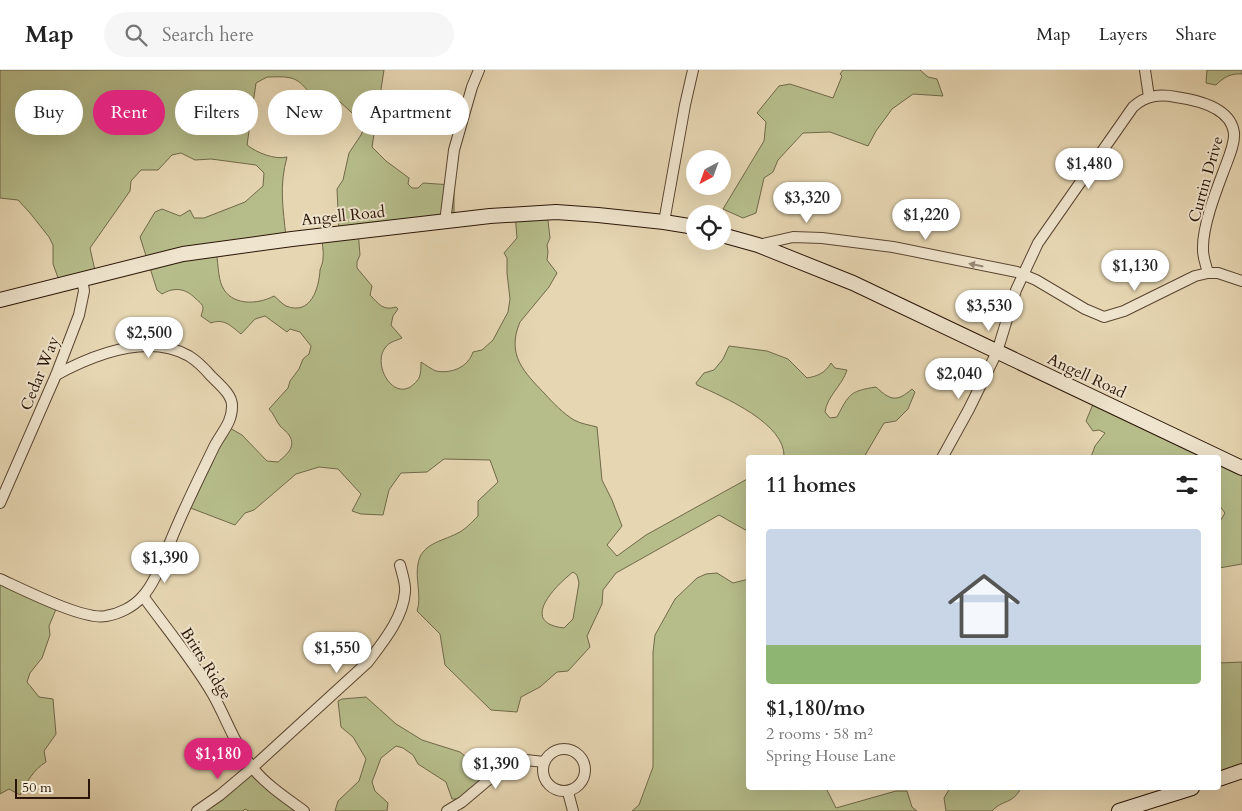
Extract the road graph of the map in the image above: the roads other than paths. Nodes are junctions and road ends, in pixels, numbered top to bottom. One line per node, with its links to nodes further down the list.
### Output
1 (479, 70): 5 (street)
2 (693, 70): 6 (street)
3 (1146, 70): 4 (street)
4 (1149, 97): 10 (street, Curtin Drive); 11 (street)
5 (445, 222): 6 (main road, Angell Road); 12 (main road, Angell Road)
6 (664, 222): 7 (main road, Angell Road)
7 (686, 226)
8 (731, 238): 9 (main road, Angell Road)
9 (758, 245): 11 (street, one-way to 9); 15 (main road, Angell Road)
10 (1208, 272): 11 (street); 13 (street)
11 (1024, 275): 15 (street)
12 (82, 278): 14 (main road, Angell Road); 16 (street, Cedar Way)
13 (1242, 281)
14 (0, 300)
15 (997, 352): 17 (street); 18 (main road, Angell Road)
16 (56, 375): 21 (street, Cedar Way); 24 (street)
17 (944, 455)
18 (1215, 455)
19 (1221, 458): 20 (main road, Angell Road)
20 (1242, 468)
21 (0, 504)
22 (400, 565): 26 (street)
23 (0, 579): 24 (street)
24 (143, 596): 26 (street, Britts Ridge)
25 (544, 762): 30 (street); 30 (street); 33 (street)
26 (252, 768): 31 (street); 32 (street, Britts Ridge)
27 (1242, 771): 28 (main road)
28 (1221, 778)
29 (1186, 790): 35 (main road)
30 (568, 792): 34 (street)
31 (197, 811)
32 (304, 811)
33 (447, 811)
34 (573, 811)
35 (1121, 811)

